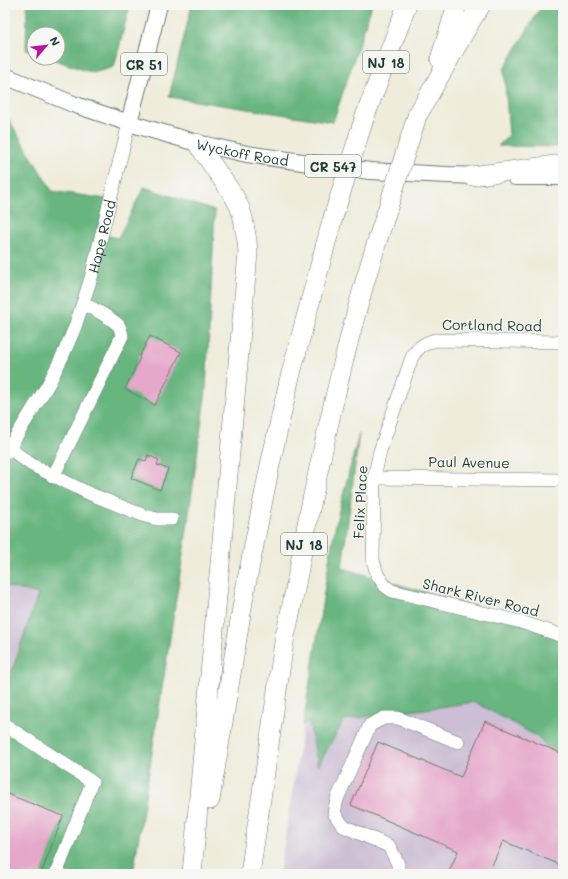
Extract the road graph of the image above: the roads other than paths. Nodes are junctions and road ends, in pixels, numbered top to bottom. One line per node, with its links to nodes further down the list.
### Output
1 (159, 5): 7 (main road, Hope Road / CR 51)
2 (407, 5): 26 (highway, NJ 18, bridge)
3 (457, 5): 6 (highway, NJ 18)
4 (481, 5): 6 (highway)
5 (5, 76): 7 (main road, Wyckoff Road / CR 547)
6 (427, 98): 27 (highway, NJ 18, bridge)
7 (129, 123): 8 (main road, Wyckoff Road / CR 547); 12 (street, Hope Road)
8 (197, 143): 10 (main road, Wyckoff Road / CR 547); 25 (highway)
9 (563, 164): 10 (highway)
10 (471, 176): 11 (main road, Wyckoff Road / CR 547)
11 (563, 178)
12 (83, 303): 15 (street, Hope Road); 16 (street)
13 (563, 342): 14 (street, Cortland Road)
14 (422, 345): 17 (street, Felix Place)
15 (7, 450): 16 (street)
16 (53, 476): 19 (street)
17 (374, 478): 18 (street, Paul Avenue); 20 (street, Felix Place)
18 (563, 480)
19 (172, 519)
20 (392, 591): 21 (street, Shark River Road)
21 (563, 636)
22 (5, 725): 24 (street)
23 (458, 742): 28 (street)
24 (56, 874)
25 (192, 874)
26 (198, 874)
27 (250, 874)
28 (398, 874)

